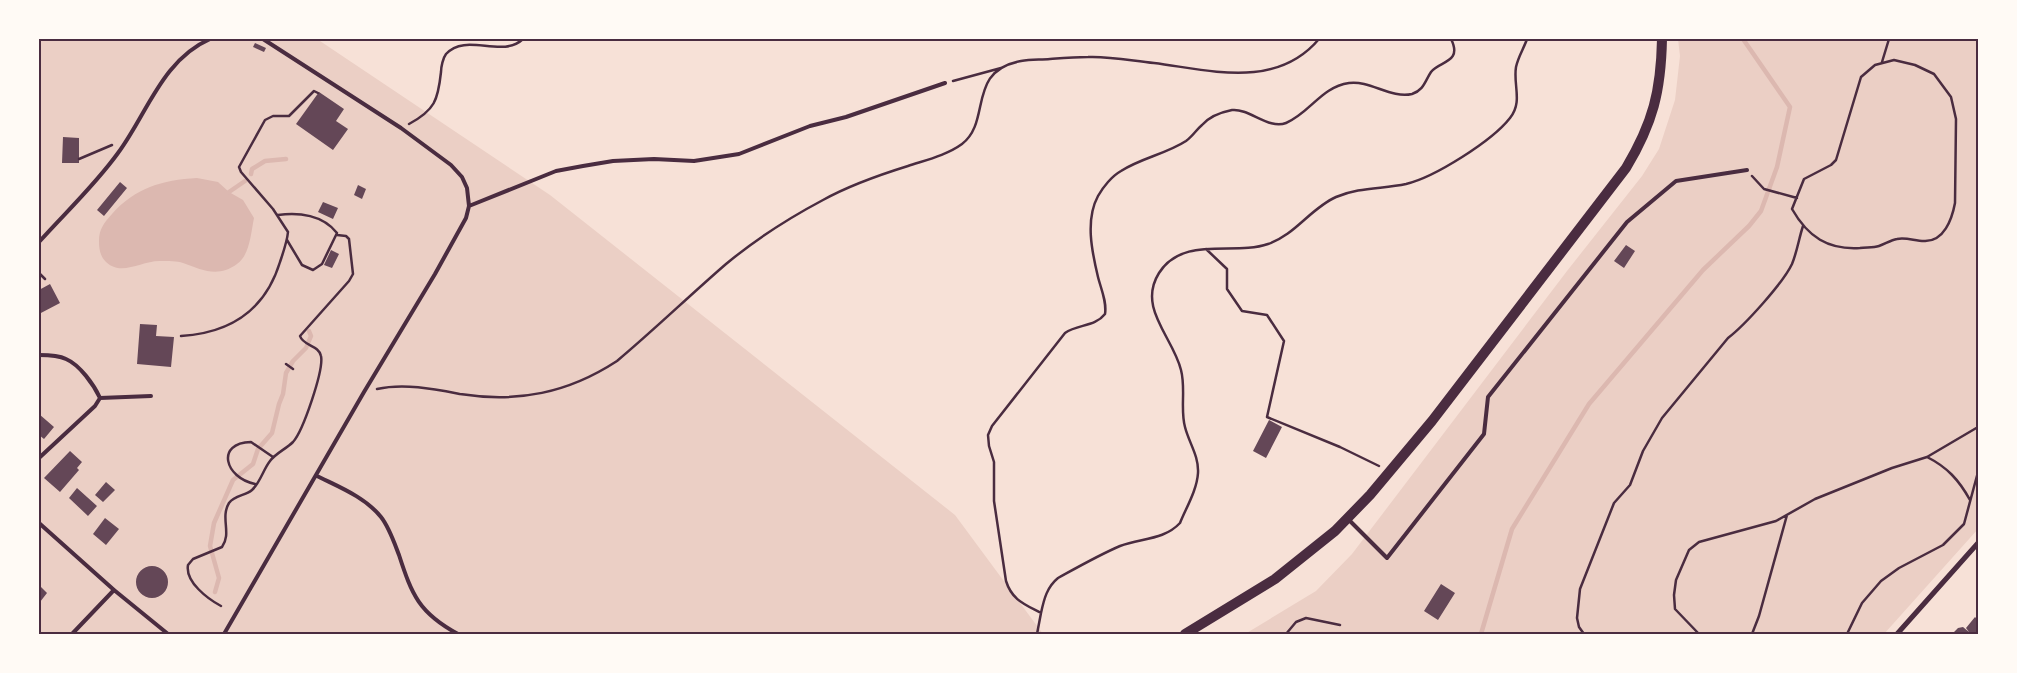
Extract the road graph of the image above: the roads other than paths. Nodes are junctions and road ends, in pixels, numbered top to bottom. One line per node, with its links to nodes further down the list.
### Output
1 (210, 39): 7 (lane)
2 (263, 39): 6 (lane)
3 (1662, 39): 13 (main road)
4 (945, 83): 6 (lane)
5 (1747, 170): 13 (lane)
6 (469, 206): 12 (lane)
7 (39, 242)
8 (39, 355): 10 (lane)
9 (151, 396): 10 (lane)
10 (100, 398): 11 (lane)
11 (39, 458)
12 (317, 476): 19 (lane); 20 (lane)
13 (1348, 518): 21 (main road)
14 (39, 523): 16 (lane)
15 (1978, 543): 22 (street)
16 (114, 590): 17 (lane); 18 (lane)
17 (72, 634)
18 (168, 634)
19 (224, 634)
20 (458, 634)
21 (1185, 634)
22 (1897, 634)

